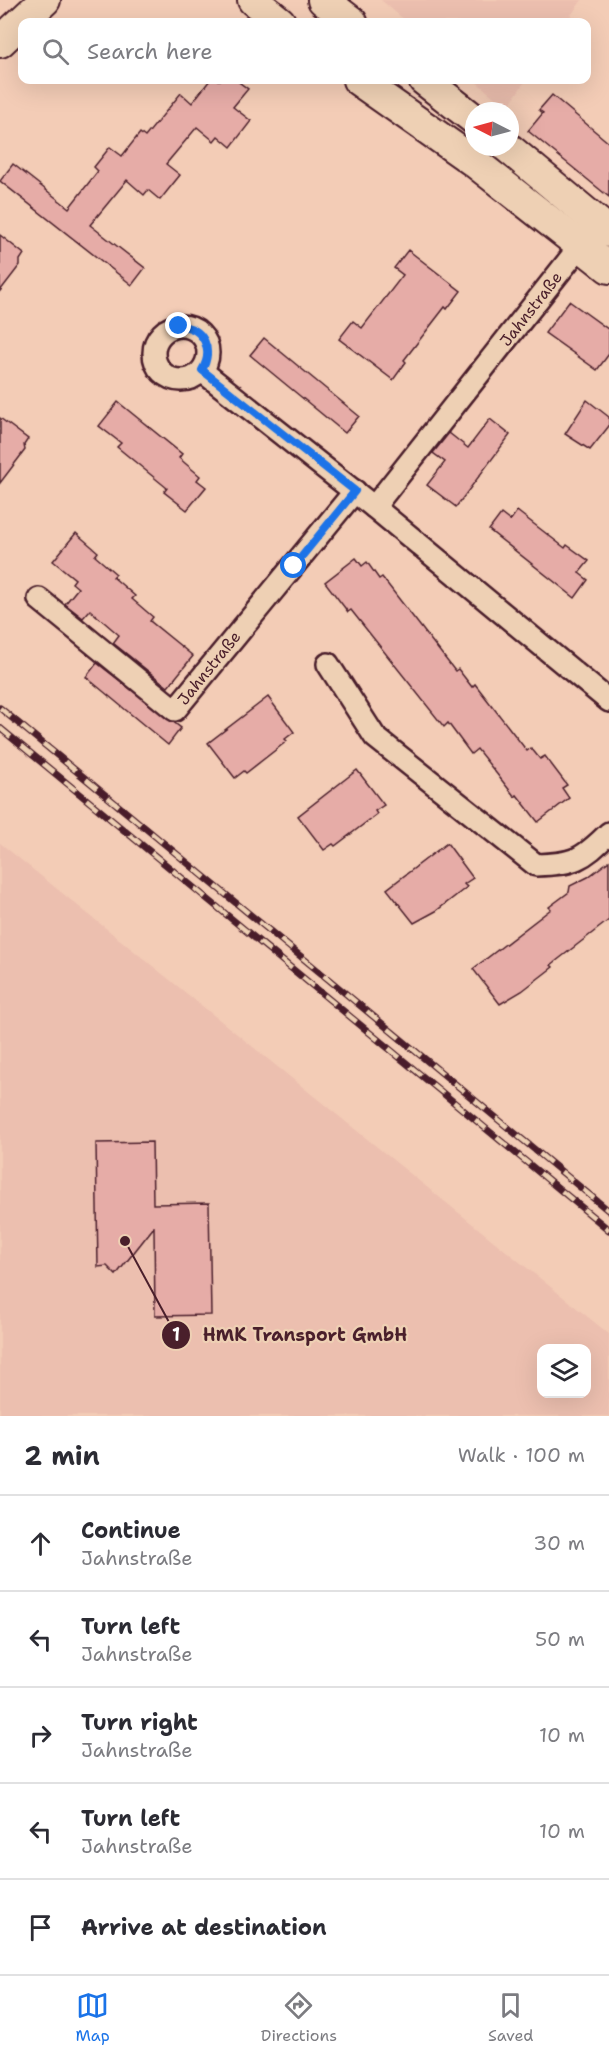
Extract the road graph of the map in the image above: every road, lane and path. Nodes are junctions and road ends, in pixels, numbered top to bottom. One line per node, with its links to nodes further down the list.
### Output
1 (45, 0): 4 (main road)
2 (254, 0): 5 (main road)
3 (323, 0): 6 (main road)
4 (26, 18)
5 (275, 18)
6 (347, 18)
7 (18, 25): 8 (main road)
8 (0, 42)
9 (364, 84): 13 (main road)
10 (429, 84): 11 (main road)
11 (465, 112)
12 (516, 156): 13 (main road)
13 (596, 234): 14 (main road); 17 (street, Jahnstraße)
14 (609, 268)
15 (202, 370): 16 (street)
16 (355, 491): 17 (street); 18 (street, Jahnstraße)
17 (374, 507): 20 (street)
18 (39, 599)
19 (328, 664): 21 (street)
20 (609, 701)
21 (609, 833)

